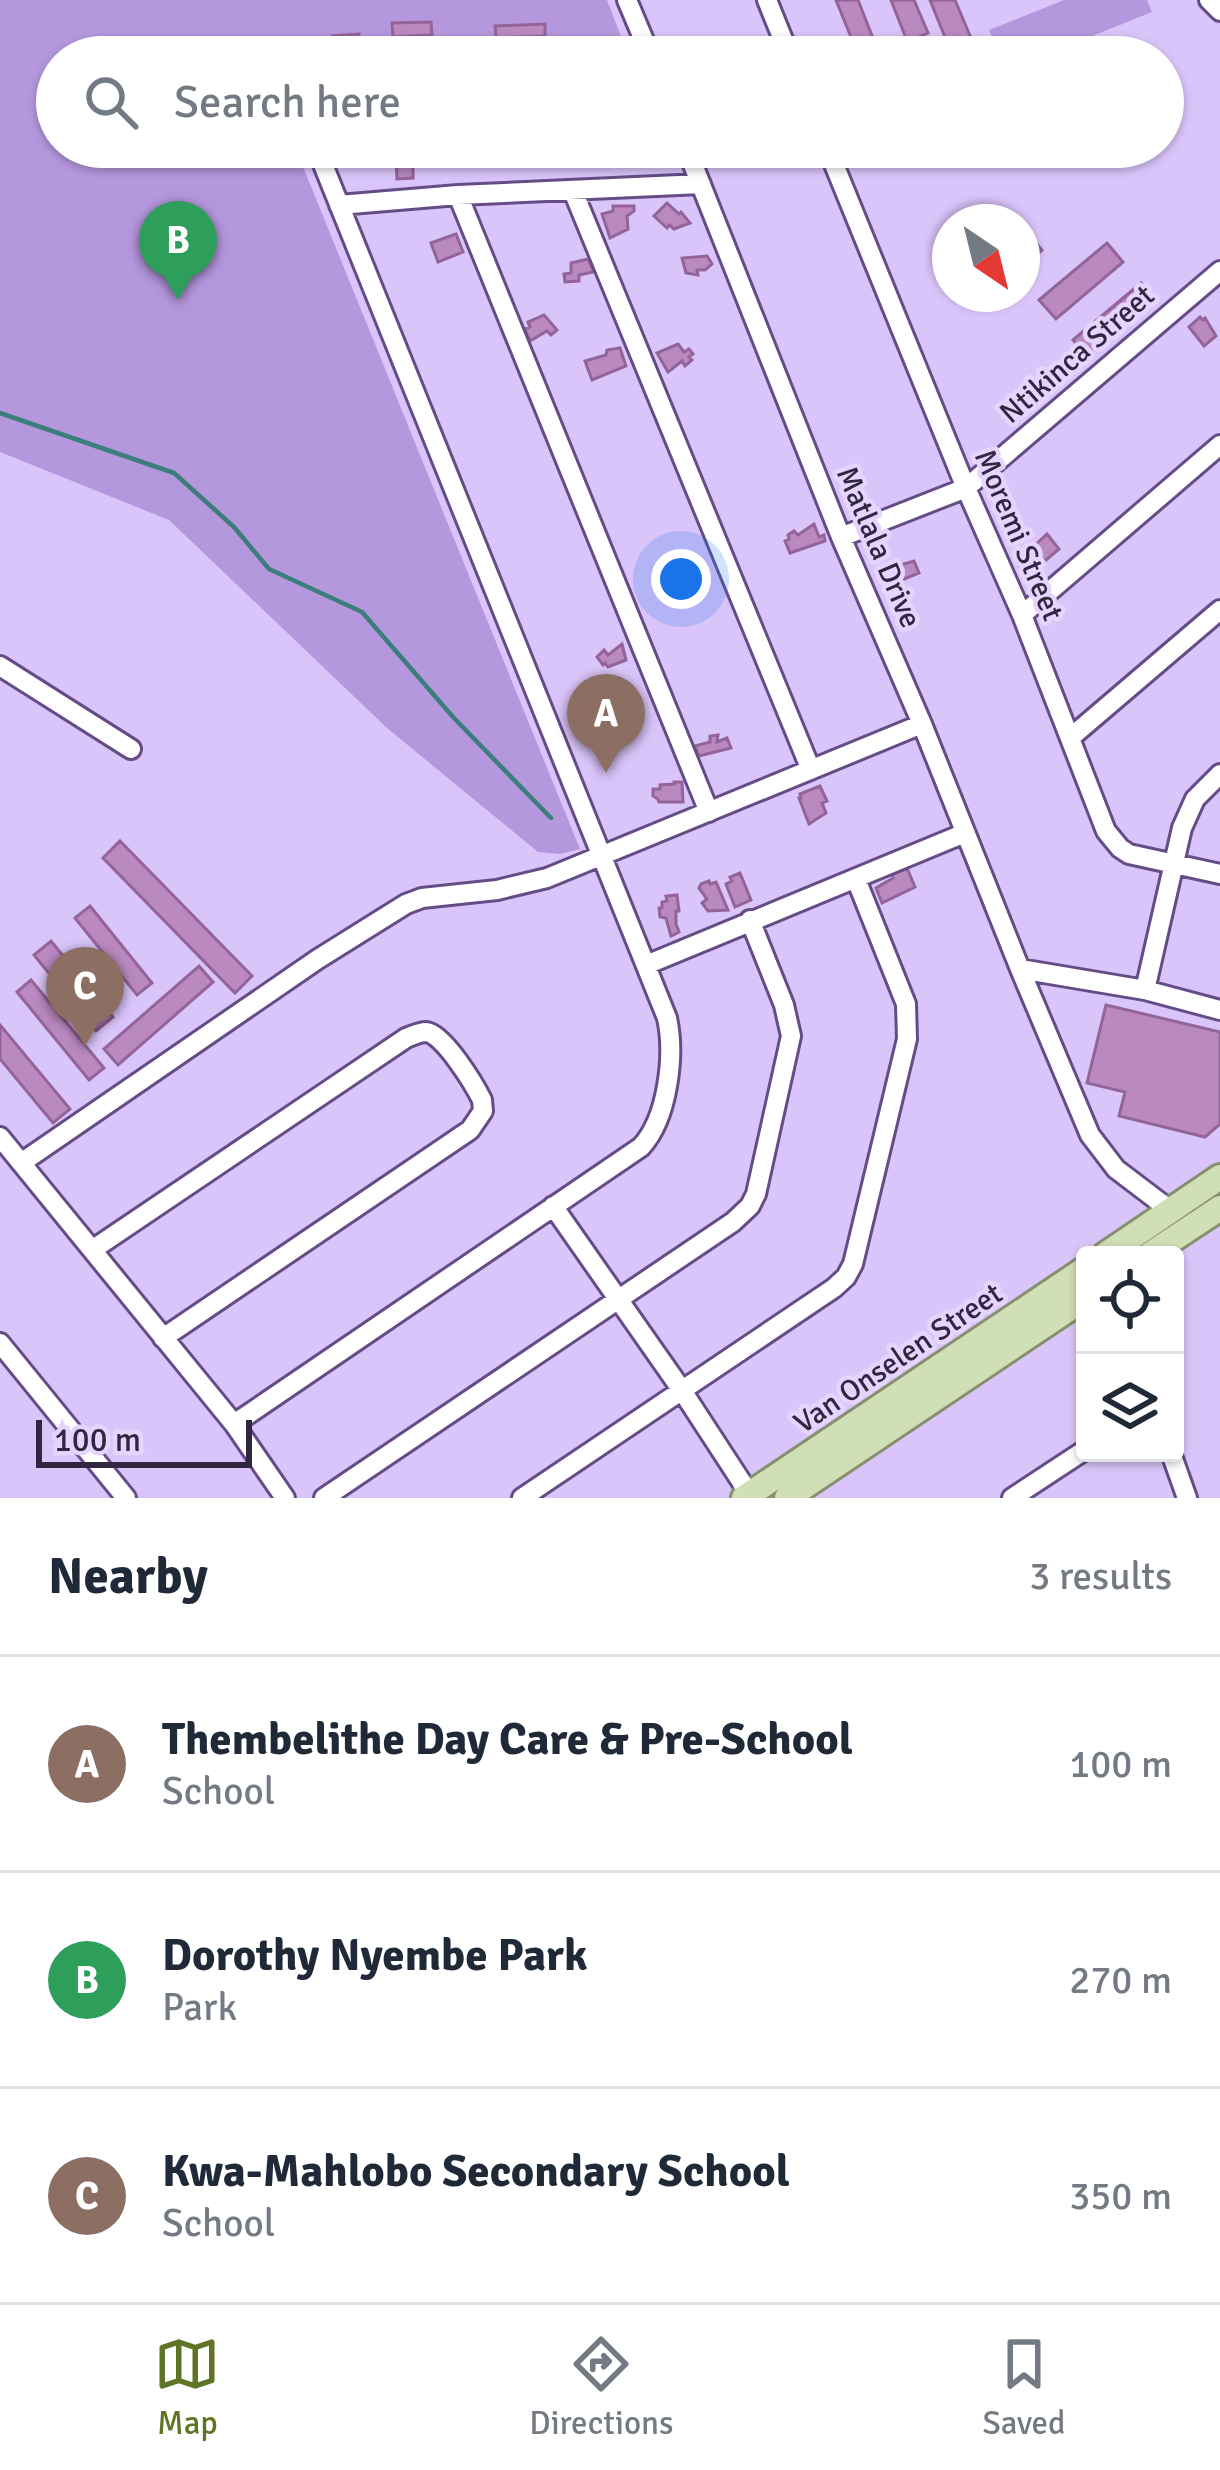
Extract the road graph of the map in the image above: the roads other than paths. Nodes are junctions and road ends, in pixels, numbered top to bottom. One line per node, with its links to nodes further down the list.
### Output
1 (627, 0): 5 (street)
2 (767, 0): 6 (street)
3 (1209, 0): 4 (street)
4 (1220, 11)
5 (642, 36)
6 (782, 36)
7 (324, 168): 13 (street)
8 (695, 168): 10 (street, Matlala Drive)
9 (836, 168): 16 (street, Moremi Street)
10 (701, 184): 11 (street); 17 (street, Matlala Drive)
11 (573, 190): 12 (street); 24 (street)
12 (458, 195): 13 (street); 26 (street)
13 (339, 205): 28 (street)
14 (1220, 271): 16 (street, Ntikinca Street)
15 (1220, 445): 19 (street)
16 (966, 488): 17 (street, Ntikinca Street); 19 (street, Moremi Street)
17 (841, 537): 21 (street, Matlala Drive)
18 (1220, 610): 22 (street)
19 (1022, 615): 22 (street, Moremi Street)
20 (0, 666): 23 (street)
21 (922, 724): 24 (street); 27 (street, Matlala Drive)
22 (1070, 738): 29 (street, Moremi Street)
23 (131, 748)
24 (811, 770): 26 (street)
25 (1220, 774): 29 (street)
26 (709, 812): 28 (street)
27 (965, 833): 31 (street); 34 (street, Matlala Drive)
28 (602, 855): 33 (street); 38 (street)
29 (1174, 863): 30 (street, Moremi Street); 35 (street)
30 (1220, 874)
31 (856, 879): 32 (street); 51 (street)
32 (750, 920): 33 (street); 47 (street)
33 (646, 965): 40 (street)
34 (1020, 969): 35 (street); 42 (street, Matlala Drive)
35 (1145, 990): 36 (street)
36 (1220, 1010)
37 (0, 1137): 38 (street)
38 (21, 1163): 45 (street)
39 (1220, 1177): 42 (main road)
40 (554, 1206): 47 (street); 52 (street)
41 (1220, 1208): 44 (main road)
42 (1170, 1210): 43 (main road)
43 (1118, 1246)
44 (1163, 1246)
45 (92, 1250): 49 (street); 49 (street)
46 (1076, 1275): 55 (main road, Van Onselen Street)
47 (619, 1299): 51 (street); 58 (street)
48 (1076, 1304): 60 (main road, Van Onselen Street)
49 (163, 1338): 52 (street)
50 (0, 1342): 56 (street)
51 (682, 1389): 55 (street); 59 (street)
52 (234, 1424): 57 (street)
53 (1076, 1456): 61 (street)
54 (1174, 1462): 62 (street)
55 (749, 1497)
56 (125, 1498)
57 (285, 1498)
58 (324, 1498)
59 (522, 1498)
60 (787, 1498)
61 (1012, 1498)
62 (1187, 1498)

